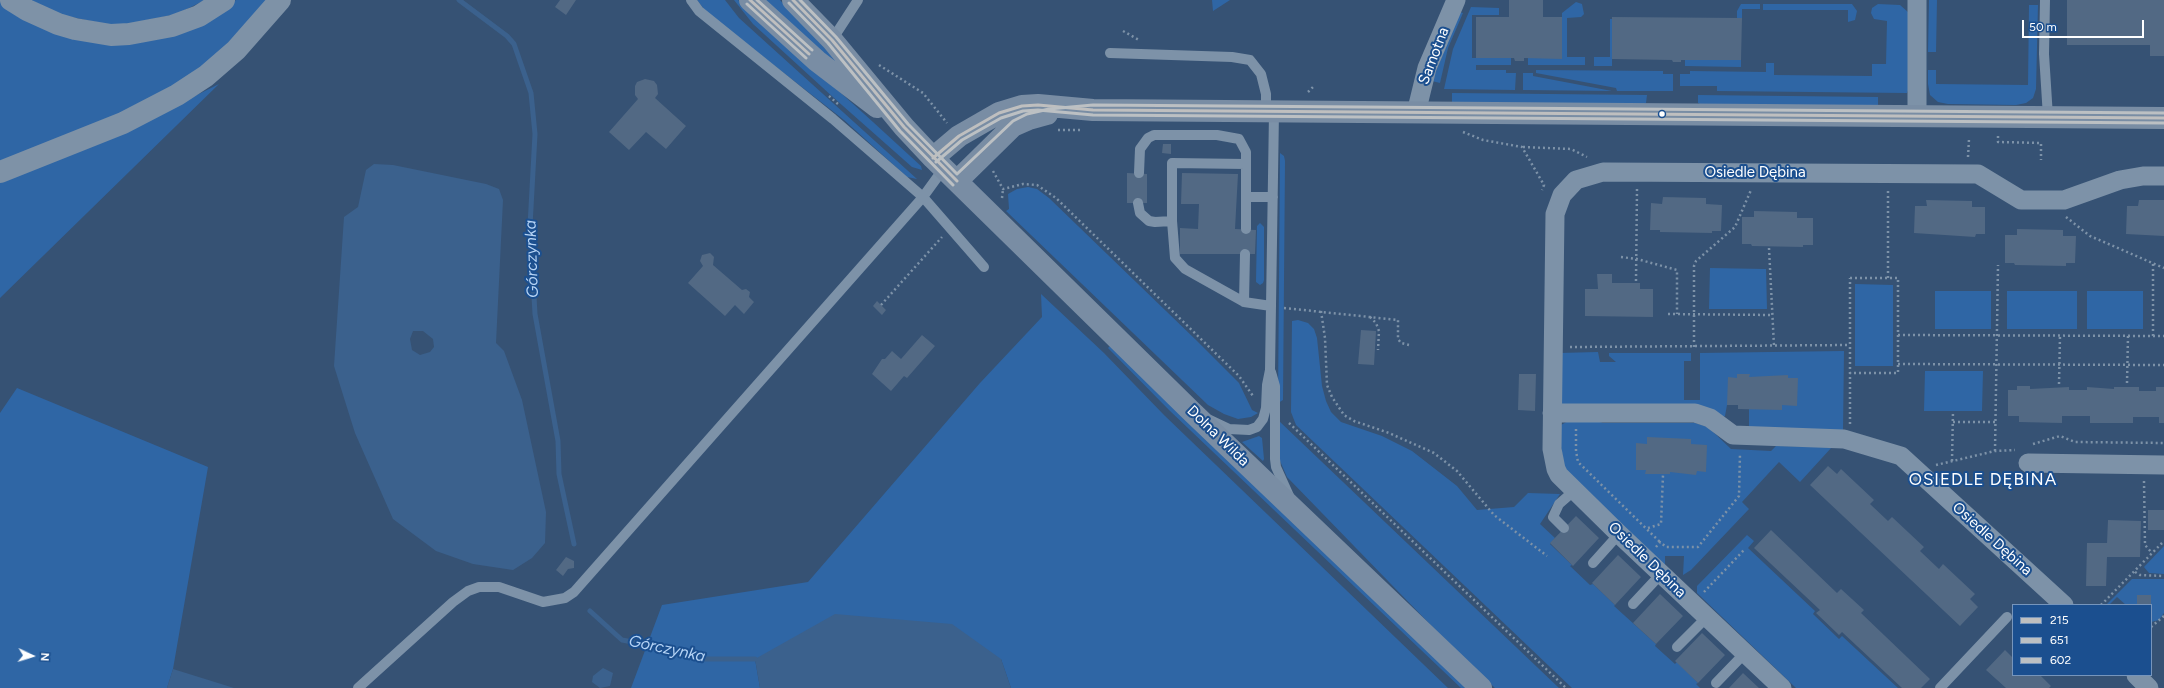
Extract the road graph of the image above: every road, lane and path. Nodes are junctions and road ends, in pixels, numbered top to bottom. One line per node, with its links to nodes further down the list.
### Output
1 (11, 0): 2 (highway)
2 (224, 0)
3 (280, 0): 34 (highway)
4 (691, 0): 41 (lane)
5 (750, 0): 22 (street)
6 (792, 0): 11 (street)
7 (858, 0): 11 (lane)
8 (1456, 0): 18 (street, Samotna)
9 (1918, 0): 19 (street)
10 (2044, 0): 20 (lane)
11 (832, 40): 22 (street)
12 (1110, 53): 17 (lane)
13 (876, 64): 25 (path)
14 (1314, 85): 15 (path)
15 (1302, 96)
16 (1093, 110): 17 (street); 25 (street); 28 (street)
17 (1270, 112): 18 (street); 43 (lane)
18 (1416, 112): 19 (street)
19 (1917, 117): 20 (street)
20 (2048, 117): 21 (street)
21 (2164, 118)
22 (904, 127): 33 (street, Dolna Wilda)
23 (1459, 130): 27 (path)
24 (1999, 131): 31 (path)
25 (959, 136): 33 (street)
26 (1969, 139): 30 (path)
27 (1522, 147): 29 (path); 40 (path)
28 (981, 157): 33 (street); 89 (path)
29 (1587, 157)
30 (1968, 159)
31 (2041, 160)
32 (1246, 164): 37 (lane); 42 (lane); 46 (lane)
33 (945, 169): 41 (lane); 91 (street, Dolna Wilda)
34 (0, 172)
35 (1638, 172): 36 (street, Osiedle Dębina); 52 (path); 78 (street, Osiedle Dębina)
36 (1758, 173): 38 (street, Osiedle Dębina); 65 (path)
37 (1139, 174)
38 (1888, 174): 44 (street, Osiedle Dębina); 57 (path)
39 (2164, 176): 44 (street, Osiedle Dębina)
40 (1542, 190)
41 (923, 197): 47 (lane); 134 (lane)
42 (1246, 197): 43 (lane); 48 (lane)
43 (1273, 197): 61 (lane)
44 (2064, 200): 53 (path)
45 (1138, 203): 46 (lane)
46 (1172, 221): 59 (lane)
47 (950, 227): 55 (lane); 60 (path)
48 (1246, 229)
49 (1769, 248): 66 (path)
50 (1245, 254): 59 (lane)
51 (1621, 257): 52 (path)
52 (1636, 259): 58 (path); 64 (path)
53 (2153, 263): 56 (path); 72 (path)
54 (1998, 265): 69 (path)
55 (984, 267)
56 (2164, 268)
57 (1888, 278): 68 (path); 75 (path)
58 (1636, 281)
59 (1244, 302): 61 (lane)
60 (881, 305)
61 (1271, 306): 62 (path); 85 (lane)
62 (1321, 311): 67 (path); 116 (path)
63 (1668, 314): 64 (path)
64 (1677, 314): 65 (path)
65 (1694, 314): 66 (path); 76 (path)
66 (1772, 315): 77 (path)
67 (1369, 316): 74 (path); 79 (path)
68 (1898, 335): 69 (path); 80 (path)
69 (1997, 335): 70 (path); 81 (path)
70 (2060, 336): 71 (path); 82 (path)
71 (2128, 336): 72 (path); 83 (path)
72 (2153, 336): 73 (path)
73 (2164, 336)
74 (1409, 345)
75 (1850, 345): 77 (path); 86 (path)
76 (1694, 346): 77 (path); 78 (path)
77 (1774, 346)
78 (1554, 347): 92 (street, Osiedle Dębina)
79 (1378, 350)
80 (1898, 364): 81 (path); 86 (path)
81 (1996, 364): 82 (path); 96 (path)
82 (2059, 364): 83 (path); 88 (path)
83 (2128, 365): 84 (path); 87 (path)
84 (2164, 365)
85 (1270, 370): 91 (lane); 108 (lane)
86 (1850, 372): 98 (path)
87 (2127, 383)
88 (2059, 384)
89 (1254, 399)
90 (1953, 411): 95 (path)
91 (1191, 412): 108 (street, Dolna Wilda)
92 (1552, 413): 93 (street); 107 (street, Osiedle Dębina)
93 (1576, 413): 97 (street); 110 (path)
94 (1288, 420): 136 (path)
95 (1953, 422): 96 (path); 102 (path)
96 (1996, 422): 100 (path)
97 (1733, 435): 98 (street, Osiedle Dębina); 113 (path)
98 (1850, 440): 105 (street, Osiedle Dębina)
99 (2164, 443): 101 (path)
100 (1995, 451): 101 (path); 102 (path)
101 (2024, 453): 103 (street)
102 (1952, 461): 105 (path)
103 (2143, 465): 104 (street); 115 (path)
104 (2164, 465)
105 (1916, 470): 124 (street, Osiedle Dębina)
106 (1663, 475): 110 (path)
107 (1575, 490): 109 (lane); 111 (street, Osiedle Dębina)
108 (1296, 511): 135 (street, Dolna Wilda)
109 (1564, 528)
110 (1648, 528): 113 (path)
111 (1619, 534): 117 (street, Osiedle Dębina); 118 (lane)
112 (2164, 541): 115 (path)
113 (1660, 542): 117 (path)
114 (1744, 550): 123 (path)
115 (2152, 553): 119 (path)
116 (1547, 556)
117 (1645, 559): 120 (street, Osiedle Dębina)
118 (1593, 563)
119 (2135, 572): 121 (path); 125 (path)
120 (1661, 574): 122 (lane); 123 (street, Osiedle Dębina)
121 (2164, 576)
122 (1633, 604)
123 (1692, 604): 127 (street, Osiedle Dębina)
124 (2063, 604)
125 (2102, 604)
126 (2164, 616): 129 (path)
127 (1706, 617): 130 (lane); 131 (street, Osiedle Dębina)
128 (2007, 617): 138 (lane)
129 (2152, 626)
130 (1677, 647)
131 (1745, 654): 133 (lane); 137 (street, Osiedle Dębina)
132 (2137, 676): 139 (street)
133 (1716, 683)
134 (358, 688)
135 (1481, 688)
136 (1566, 688)
137 (1782, 688)
138 (1940, 688)
139 (2149, 688)

